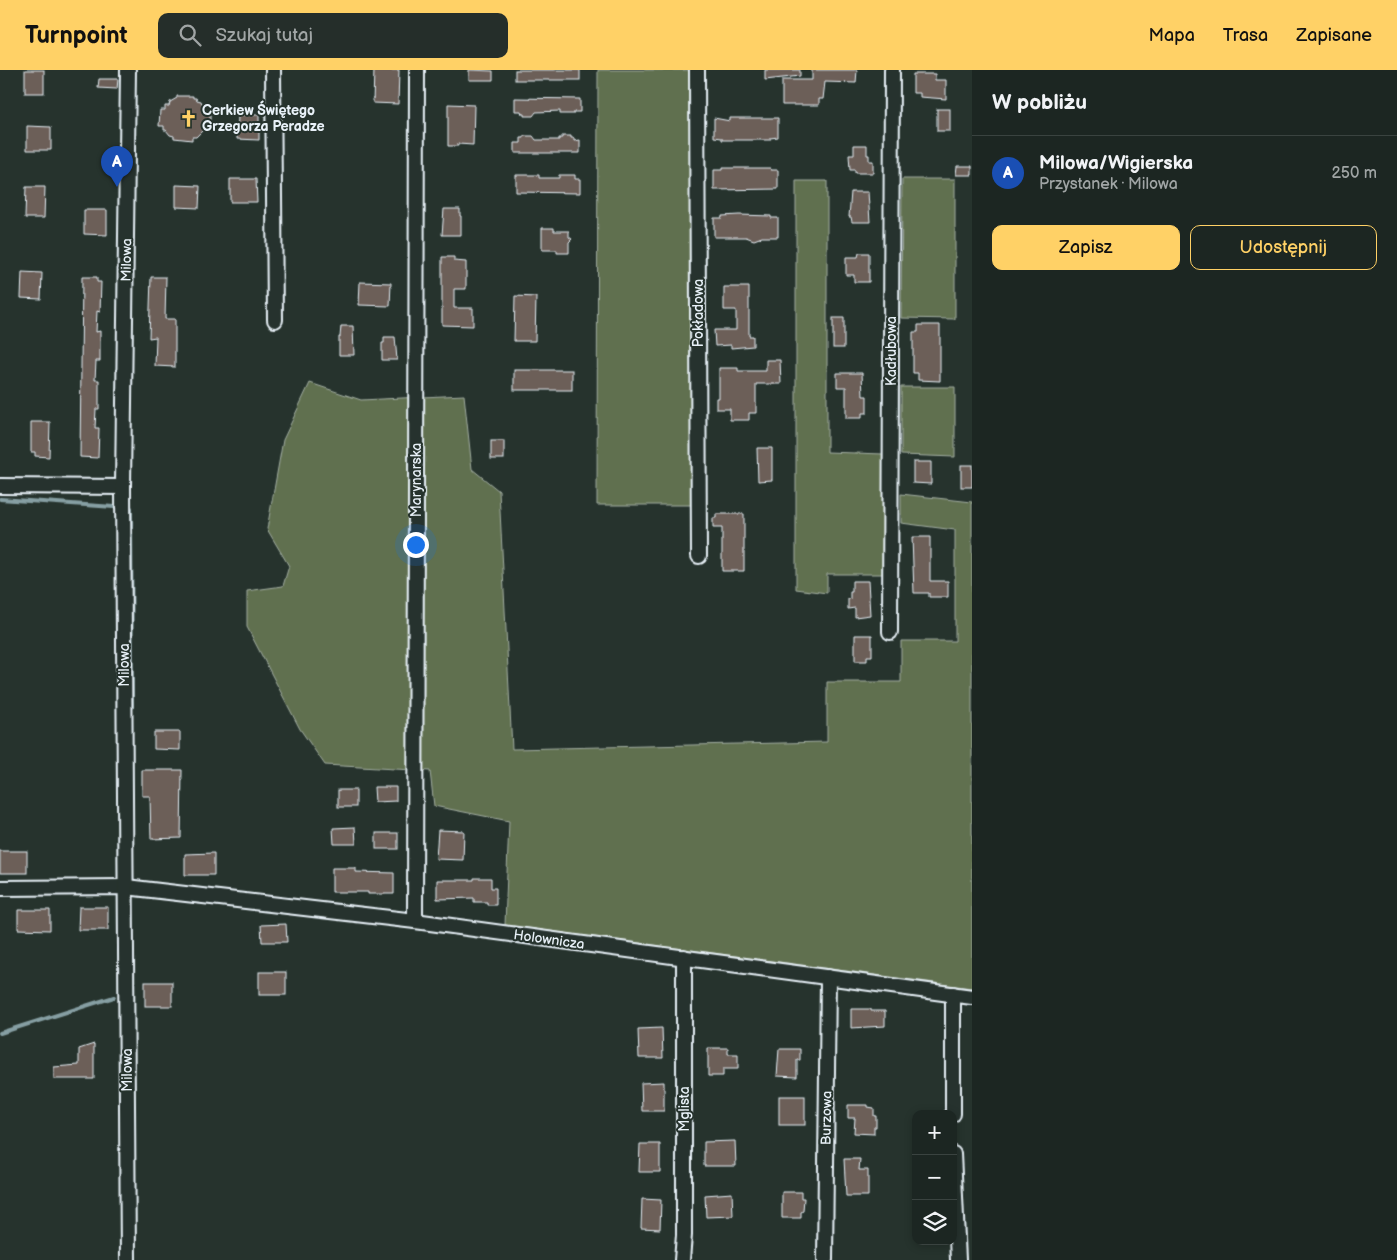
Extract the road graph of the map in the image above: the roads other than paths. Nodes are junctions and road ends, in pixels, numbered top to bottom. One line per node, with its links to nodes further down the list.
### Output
1 (128, 70): 8 (street, Milowa)
2 (273, 70): 6 (street)
3 (417, 70): 13 (street, Marynarska)
4 (697, 70): 9 (street, Pokładowa)
5 (892, 70): 10 (street, Kadłubowa)
6 (275, 320)
7 (0, 486): 8 (street)
8 (123, 487): 11 (street, Milowa)
9 (699, 556)
10 (890, 632)
11 (126, 887): 12 (street, Holownicza); 13 (street, Holownicza); 20 (street, Milowa)
12 (0, 888)
13 (415, 921): 14 (street, Holownicza)
14 (684, 957): 15 (street, Holownicza); 21 (street, Mglista)
15 (828, 977): 16 (street, Holownicza); 22 (street, Burzowa)
16 (953, 994): 17 (street, Holownicza); 18 (street)
17 (972, 997)
18 (953, 1110)
19 (953, 1155): 23 (street)
20 (128, 1260)
21 (682, 1260)
22 (825, 1260)
23 (958, 1260)

